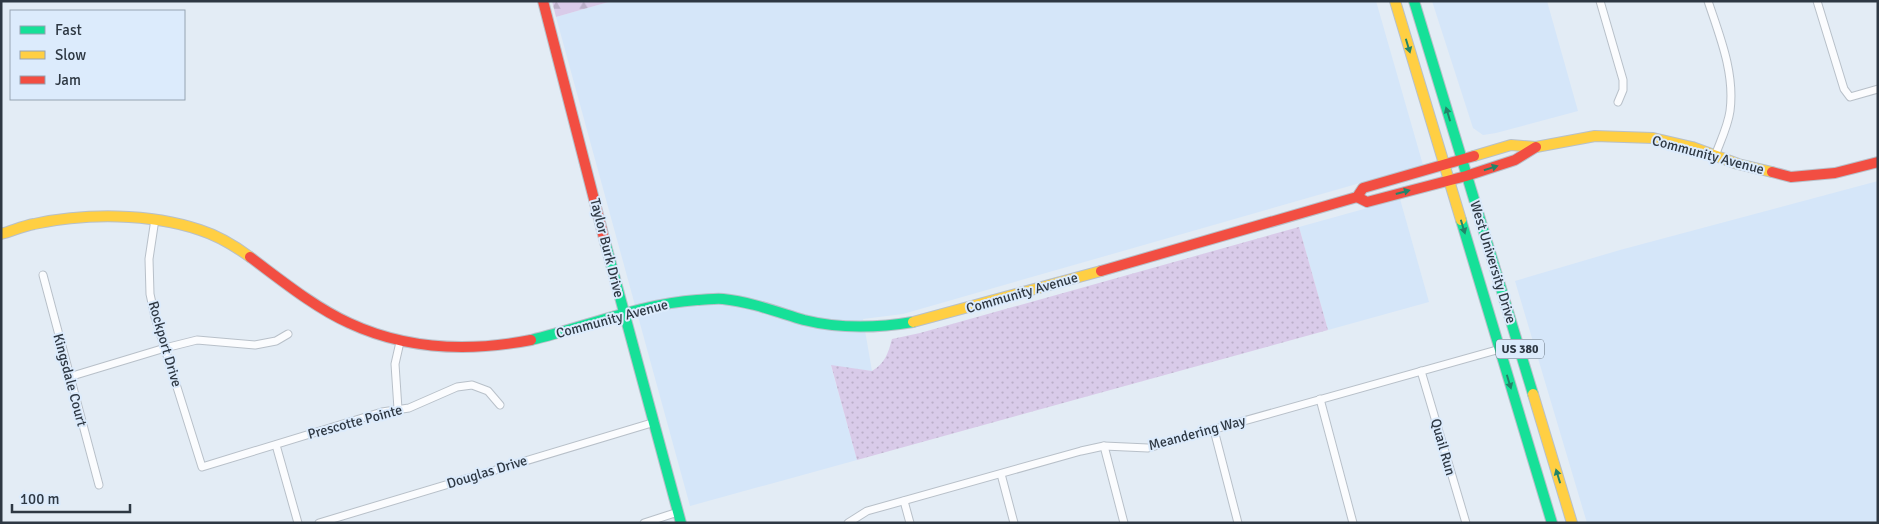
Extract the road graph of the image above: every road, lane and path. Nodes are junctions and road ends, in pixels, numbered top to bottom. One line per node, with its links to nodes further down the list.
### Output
1 (543, 1): 20 (main road, Taylor Burk Drive)
2 (1395, 1): 13 (main road, West University Drive / US 380, one-way to 13)
3 (1414, 1): 11 (main road, West University Drive / US 380, one-way to 3)
4 (1600, 1): 8 (street)
5 (1708, 1): 10 (street)
6 (1817, 1): 7 (street)
7 (1878, 89)
8 (1618, 102)
9 (1536, 147): 10 (main road, Community Avenue); 11 (main road, Community Avenue); 14 (main road, Community Avenue, one-way to 9)
10 (1715, 156): 12 (main road, Community Avenue)
11 (1462, 160): 13 (main road, Community Avenue); 14 (main road, West University Drive / US 380)
12 (1878, 162)
13 (1444, 166): 15 (main road, West University Drive / US 380); 16 (main road, Community Avenue)
14 (1466, 176): 15 (main road, Community Avenue); 23 (main road, West University Drive / US 380)
15 (1449, 180): 16 (main road, Community Avenue, one-way to 15); 25 (main road, West University Drive / US 380, one-way to 25)
16 (1357, 197): 20 (main road, Community Avenue)
17 (155, 219): 18 (main road, Community Avenue); 22 (main road, Community Avenue); 24 (street, Rockport Drive)
18 (1, 234)
19 (43, 276): 27 (street, Kingsdale Court)
20 (624, 314): 22 (main road, Community Avenue); 31 (main road, Taylor Burk Drive)
21 (288, 334): 24 (street)
22 (400, 342): 30 (street)
23 (1518, 344): 25 (street, Meandering Way); 52 (main road, West University Drive / US 380, one-way to 23)
24 (165, 348): 27 (street); 35 (street, Rockport Drive)
25 (1499, 349): 26 (street, Meandering Way); 51 (main road, West University Drive / US 380, one-way to 51)
26 (1421, 371): 28 (street, Meandering Way); 50 (street, Quail Run)
27 (69, 377): 37 (street, Kingsdale Court)
28 (1320, 399): 32 (street, Meandering Way); 49 (street)
29 (500, 405): 30 (street, Prescotte Pointe)
30 (398, 409): 33 (street, Prescotte Pointe)
31 (655, 422): 39 (main road, Taylor Burk Drive); 41 (street, Douglas Drive)
32 (1214, 430): 34 (street, Meandering Way); 48 (street)
33 (276, 444): 35 (street, Prescotte Pointe); 40 (street)
34 (1104, 446): 36 (street, Meandering Way); 47 (street)
35 (202, 467)
36 (1001, 474): 38 (street, Meandering Way); 46 (street)
37 (99, 485)
38 (904, 501): 44 (street, Meandering Way); 45 (street)
39 (678, 512): 42 (street); 43 (main road, Taylor Burk Drive)
40 (298, 523)
41 (319, 523)
42 (644, 523)
43 (681, 523)
44 (848, 523)
45 (910, 523)
46 (1014, 523)
47 (1124, 523)
48 (1238, 523)
49 (1353, 523)
50 (1466, 523)
51 (1552, 523)
52 (1572, 523)

